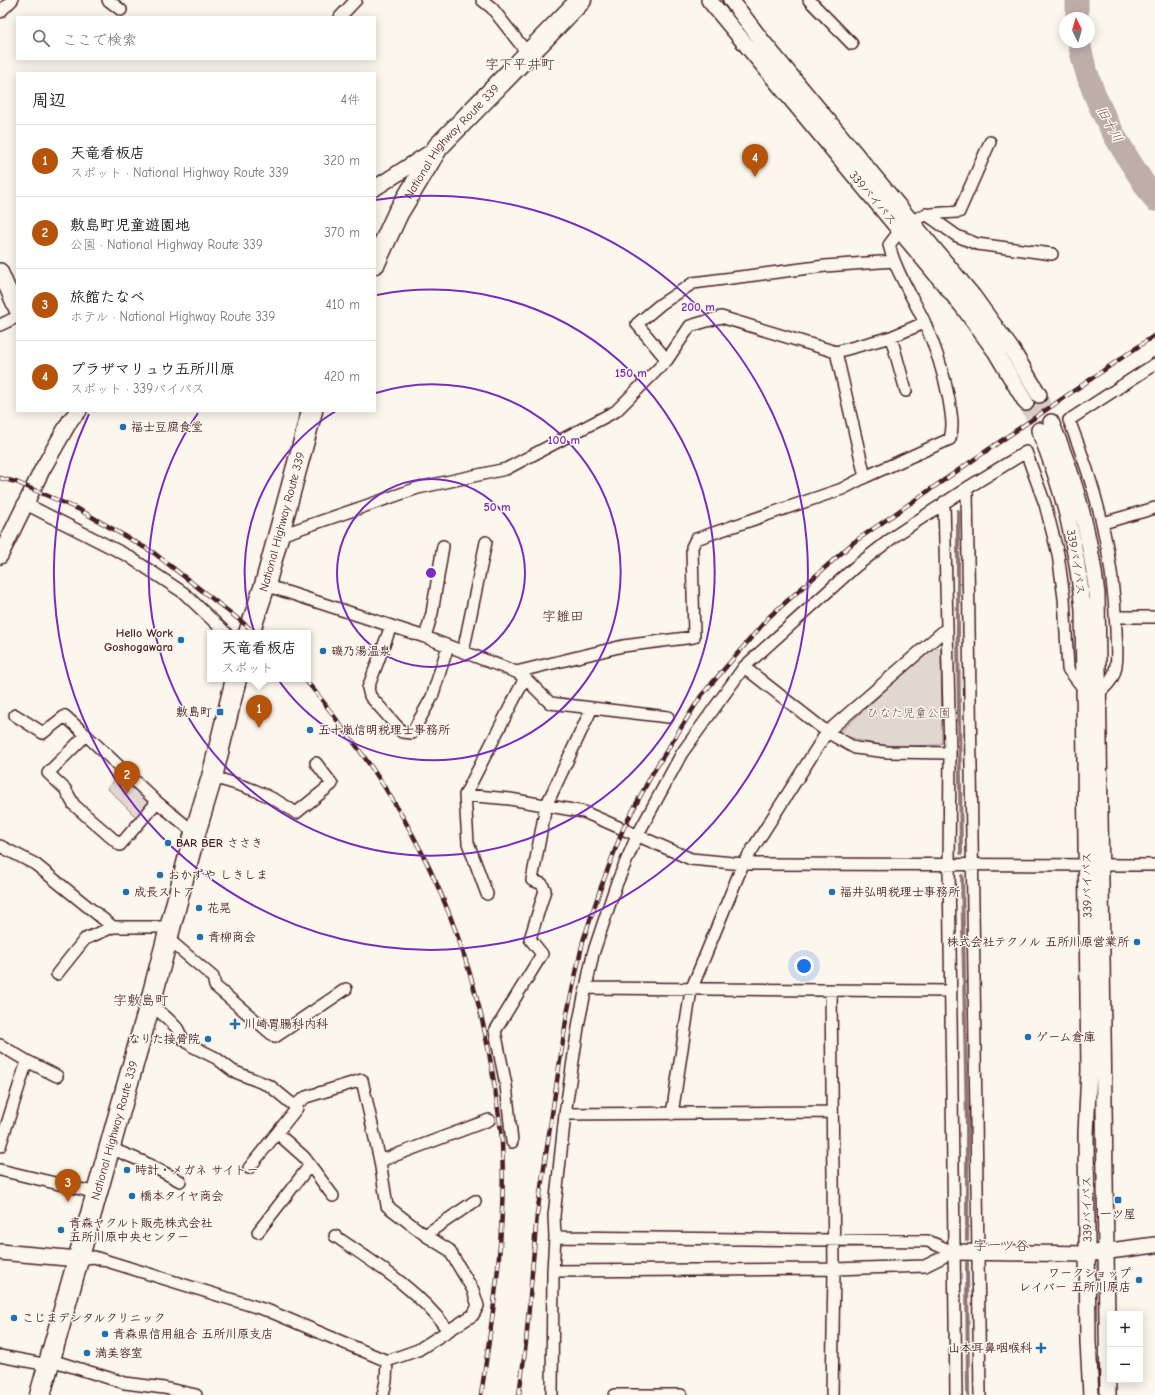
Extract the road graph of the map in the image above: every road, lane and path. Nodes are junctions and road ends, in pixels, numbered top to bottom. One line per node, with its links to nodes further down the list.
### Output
1 (12, 0): 10 (street)
2 (108, 0): 9 (street)
3 (356, 0): 11 (street)
4 (482, 0): 13 (street)
5 (581, 0): 13 (highway, National Highway Route 339)
6 (709, 0): 18 (street, 339バイパス)
7 (731, 0): 18 (street)
8 (809, 0): 12 (street)
9 (121, 10)
10 (0, 12)
11 (341, 16)
12 (852, 44)
13 (528, 54): 15 (highway, National Highway Route 339)
14 (990, 142): 17 (street)
15 (438, 147): 16 (street); 20 (highway, National Highway Route 339)
16 (376, 187)
17 (926, 214): 18 (street); 19 (street)
18 (906, 226): 21 (street); 32 (street, 339バイパス)
19 (1052, 254)
20 (376, 261)
21 (894, 261): 25 (street); 29 (street)
22 (0, 271): 23 (street)
23 (16, 308)
24 (16, 317): 26 (street)
25 (924, 323): 27 (street); 35 (street)
26 (0, 325)
27 (891, 337): 28 (street); 31 (street)
28 (836, 352): 29 (street); 35 (street)
29 (667, 360): 41 (street)
30 (1155, 364): 40 (street)
31 (906, 391)
32 (1032, 399)
33 (312, 412): 41 (highway, National Highway Route 339)
34 (72, 414): 38 (street)
35 (865, 477): 56 (street)
36 (967, 488): 37 (street); 58 (street); 76 (street)
37 (944, 502): 49 (street); 55 (street)
38 (26, 504): 44 (street); 50 (street)
39 (1155, 508): 40 (street)
40 (1103, 523): 46 (street)
41 (278, 536): 45 (highway, National Highway Route 339)
42 (486, 542): 54 (street)
43 (443, 546): 52 (street)
44 (0, 556)
45 (265, 585): 48 (street); 51 (highway, National Highway Route 339)
46 (1116, 617): 47 (street); 59 (street)
47 (1155, 617)
48 (391, 626): 52 (street); 53 (street)
49 (947, 628): 63 (street); 65 (street)
50 (223, 630)
51 (250, 630)
52 (425, 637): 53 (street)
53 (448, 646): 54 (street)
54 (463, 652): 56 (street)
55 (744, 667): 63 (street); 72 (street)
56 (521, 675): 60 (street); 68 (street)
57 (235, 682): 67 (highway, National Highway Route 339)
58 (1084, 689): 59 (street); 59 (street, 339バイパス); 77 (street, 339バイパス)
59 (1099, 693): 78 (street)
60 (592, 708): 62 (street); 70 (street)
61 (15, 715): 64 (street)
62 (668, 717)
63 (827, 732): 65 (street); 74 (street)
64 (86, 735): 69 (street); 69 (street)
65 (950, 753): 75 (street)
66 (316, 764): 67 (street)
67 (212, 776): 71 (highway, National Highway Route 339)
68 (465, 795): 70 (street); 80 (street)
69 (157, 802): 71 (street)
70 (546, 806): 72 (street); 99 (street)
71 (195, 833): 82 (highway, National Highway Route 339)
72 (637, 836): 74 (street); 84 (street)
73 (0, 846): 81 (street)
74 (743, 864): 75 (street); 86 (street)
75 (949, 864): 76 (street); 88 (street)
76 (972, 865): 77 (street); 118 (street)
77 (1087, 865): 78 (street); 120 (street, 339バイパス)
78 (1102, 865): 79 (street); 119 (street)
79 (1155, 865)
80 (487, 894)
81 (113, 927): 82 (street); 83 (street)
82 (169, 932): 85 (street); 89 (highway, National Highway Route 339)
83 (57, 974)
84 (587, 988): 86 (street); 95 (street)
85 (346, 989)
86 (691, 990): 87 (street); 96 (street)
87 (831, 990): 88 (street); 94 (street)
88 (951, 991): 117 (street)
89 (150, 1004): 93 (street); 101 (highway, National Highway Route 339)
90 (0, 1045): 91 (street)
91 (27, 1061): 92 (street); 100 (street)
92 (57, 1076)
93 (297, 1108): 98 (street); 102 (street)
94 (832, 1112): 96 (street); 114 (street)
95 (565, 1114): 96 (street); 113 (street)
96 (672, 1114)
97 (489, 1120): 102 (street)
98 (277, 1133): 103 (street); 104 (street)
99 (512, 1142)
100 (0, 1146)
101 (110, 1148): 106 (street); 107 (highway, National Highway Route 339)
102 (380, 1161): 111 (street)
103 (310, 1165): 108 (street); 110 (street)
104 (249, 1168)
105 (0, 1170): 107 (street)
106 (180, 1181)
107 (97, 1193): 121 (highway, National Highway Route 339)
108 (333, 1196)
109 (475, 1201): 111 (street)
110 (258, 1232)
111 (425, 1235): 124 (street)
112 (335, 1236): 124 (street)
113 (555, 1237): 114 (street); 123 (street)
114 (834, 1239): 117 (street); 122 (street)
115 (1155, 1245): 119 (street)
116 (0, 1252): 121 (street)
117 (953, 1252): 118 (street); 122 (street); 136 (street)
118 (977, 1252): 120 (street); 137 (street)
119 (1107, 1252): 120 (street); 139 (street)
120 (1087, 1254): 138 (street, 339バイパス)
121 (78, 1259): 126 (street); 127 (highway, National Highway Route 339)
122 (834, 1269): 123 (street); 135 (street)
123 (553, 1272): 131 (street)
124 (447, 1329): 126 (street)
125 (0, 1356): 127 (street)
126 (387, 1361): 130 (street)
127 (50, 1362): 128 (highway, National Highway Route 339); 129 (street)
128 (40, 1395)
129 (196, 1395)
130 (383, 1395)
131 (552, 1395)
132 (615, 1395): 133 (street)
133 (650, 1395): 134 (street)
134 (681, 1395)
135 (832, 1395)
136 (956, 1395)
137 (980, 1395)
138 (1091, 1395)
139 (1108, 1395)

